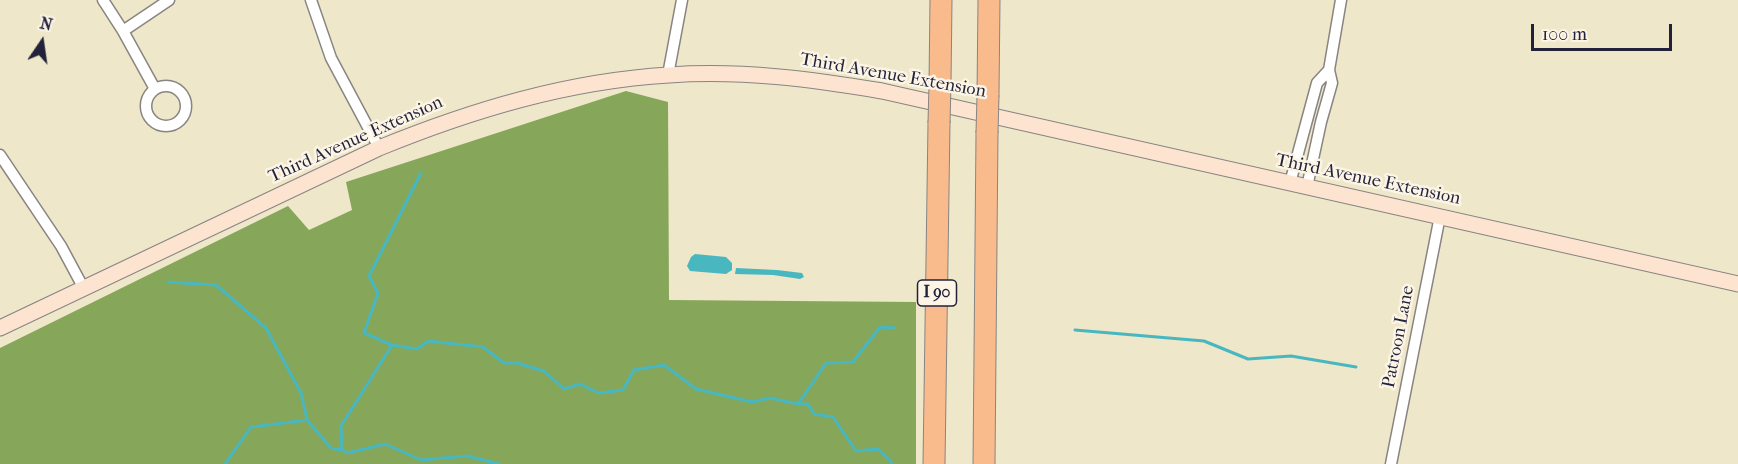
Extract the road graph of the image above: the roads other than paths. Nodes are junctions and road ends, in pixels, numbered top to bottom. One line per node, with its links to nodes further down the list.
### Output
1 (103, 0): 8 (street)
2 (169, 0): 8 (street)
3 (311, 0): 12 (street)
4 (682, 0): 10 (street)
5 (941, 0): 20 (highway, I 90, bridge)
6 (988, 0): 21 (highway, bridge)
7 (1341, 0): 9 (street)
8 (123, 31): 11 (street)
9 (1329, 70): 14 (street); 15 (street)
10 (669, 75): 12 (street, Third Avenue Extension); 14 (street, Third Avenue Extension)
11 (155, 89)
12 (378, 148): 18 (street, Third Avenue Extension)
13 (0, 155): 18 (street)
14 (1290, 183): 15 (street, Third Avenue Extension)
15 (1307, 187): 16 (street, Third Avenue Extension)
16 (1440, 216): 17 (street, Third Avenue Extension); 22 (street, Patroon Lane)
17 (1738, 284)
18 (83, 287): 19 (street, Third Avenue Extension)
19 (0, 328)
20 (934, 464)
21 (984, 464)
22 (1391, 464)

